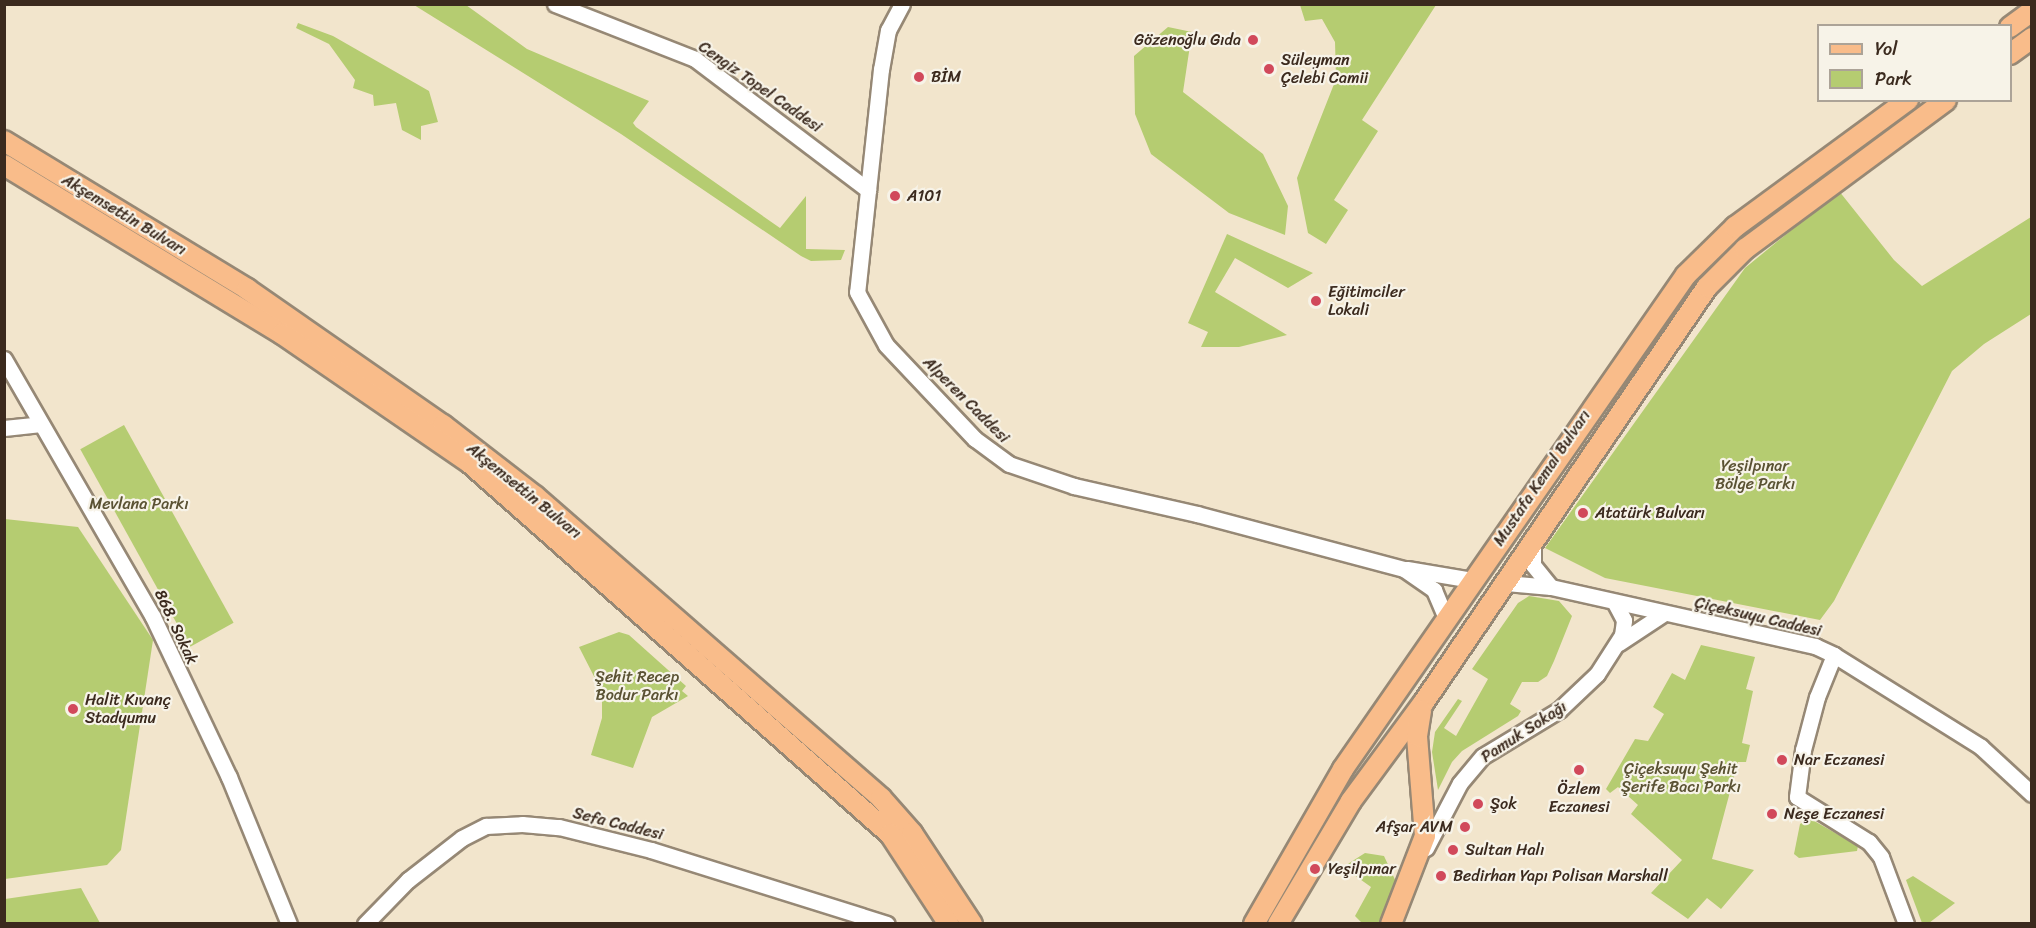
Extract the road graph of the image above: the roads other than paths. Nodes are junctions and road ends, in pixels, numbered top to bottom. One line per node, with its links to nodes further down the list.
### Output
1 (555, 4): 9 (street, Cengiz Topel Caddesi)
2 (902, 4): 9 (street, Alperen Caddesi)
3 (2030, 40): 4 (main road)
4 (2012, 53)
5 (1905, 102): 15 (main road, Mustafa Kemal Bulvarı)
6 (1943, 102): 13 (main road, Mustafa Kemal Bulvarı)
7 (4, 141): 30 (main road, Akşemsettin Bulvarı)
8 (4, 165): 29 (main road, Akşemsettin Bulvarı)
9 (868, 190): 14 (street, Alperen Caddesi)
10 (4, 359): 11 (street, 868. Sokak)
11 (41, 424): 12 (street); 26 (street, 868. Sokak)
12 (4, 428)
13 (1533, 543): 16 (main road, Mustafa Kemal Bulvarı); 17 (street)
14 (1404, 569): 15 (street); 20 (street)
15 (1472, 580): 16 (main road); 20 (main road, Mustafa Kemal Bulvarı)
16 (1506, 583): 17 (street, Çiçeksuyu Caddesi); 23 (main road, Mustafa Kemal Bulvarı)
17 (1551, 587): 18 (street, Çiçeksuyu Caddesi)
18 (1615, 603): 19 (street, Çiçeksuyu Caddesi); 21 (street)
19 (1663, 614): 21 (street, Pamuk Sokağı); 22 (street, Çiçeksuyu Caddesi)
20 (1446, 620): 31 (main road, Mustafa Kemal Bulvarı)
21 (1619, 643): 25 (street, Pamuk Sokağı)
22 (1834, 654): 24 (street, Çiçeksuyu Caddesi); 34 (street)
23 (1424, 702): 25 (main road, Mustafa Kemal Bulvarı); 32 (main road, Mustafa Kemal Bulvarı)
24 (2031, 794)
25 (1416, 867): 33 (main road, Pamuk Sokağı)
26 (289, 924)
27 (365, 924): 28 (street, Sefa Caddesi)
28 (887, 924)
29 (949, 924)
30 (972, 924)
31 (1254, 924)
32 (1278, 924)
33 (1391, 924)
34 (1906, 924)

